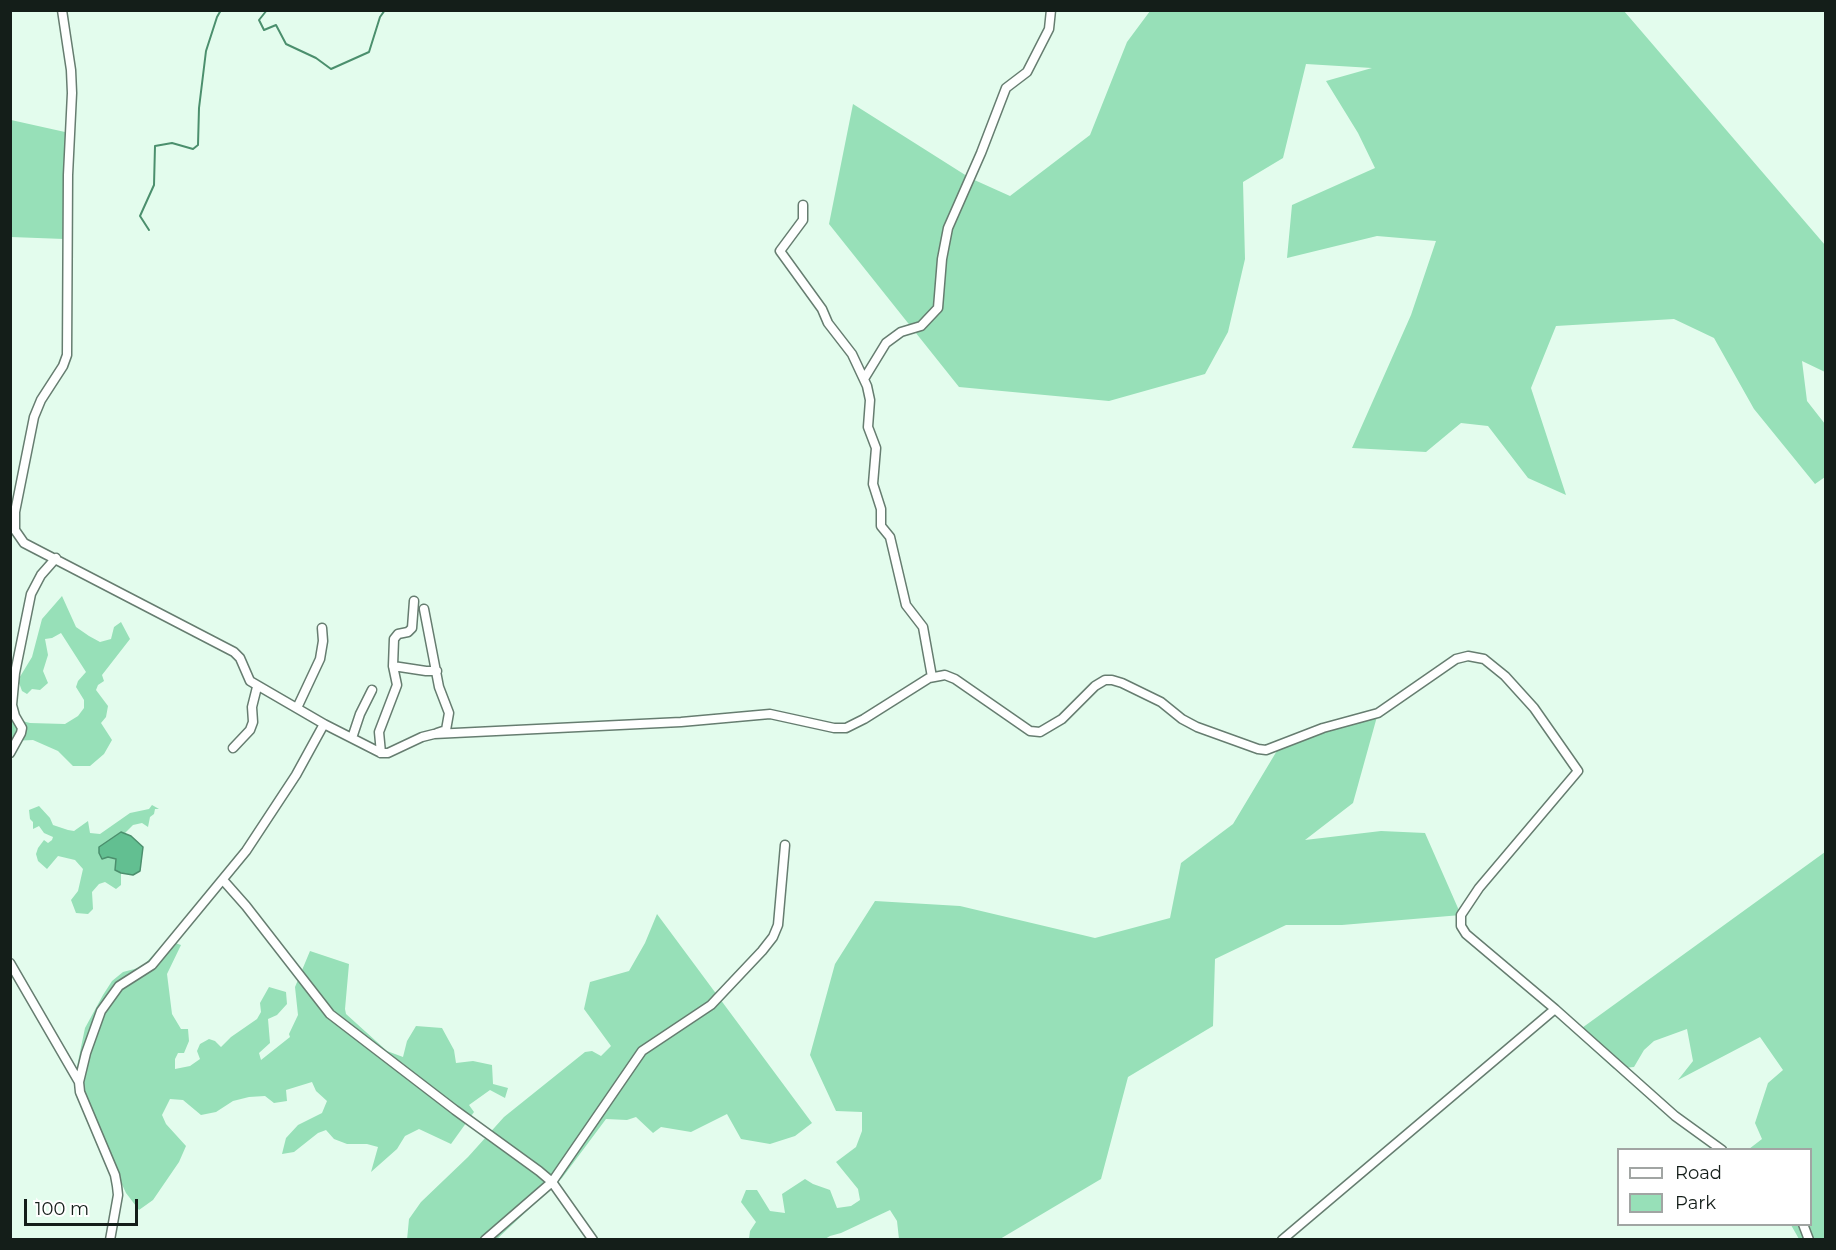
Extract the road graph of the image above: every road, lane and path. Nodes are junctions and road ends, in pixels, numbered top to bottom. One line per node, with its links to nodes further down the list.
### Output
1 (62, 10): 5 (street)
2 (1051, 10): 4 (street)
3 (803, 206): 4 (street)
4 (864, 379): 11 (street)
5 (56, 558): 12 (street); 19 (street)
6 (414, 601): 9 (street)
7 (424, 609): 10 (street)
8 (322, 628): 14 (street)
9 (393, 666): 10 (street); 20 (street)
10 (437, 671): 16 (street)
11 (932, 677): 16 (street); 24 (street)
12 (258, 687): 14 (street); 18 (street)
13 (372, 690): 17 (street)
14 (297, 708): 15 (street)
15 (324, 724): 17 (street); 22 (street)
16 (434, 734): 20 (street)
17 (352, 738): 20 (street)
18 (233, 748)
19 (10, 753)
20 (381, 753)
21 (785, 845): 27 (street)
22 (223, 880): 25 (street); 27 (street)
23 (10, 963): 25 (street)
24 (1555, 1009): 26 (street); 31 (street)
25 (79, 1082): 28 (street)
26 (1721, 1148)
27 (552, 1182): 29 (street); 30 (street)
28 (110, 1239)
29 (485, 1239)
30 (593, 1239)
31 (1282, 1239)

